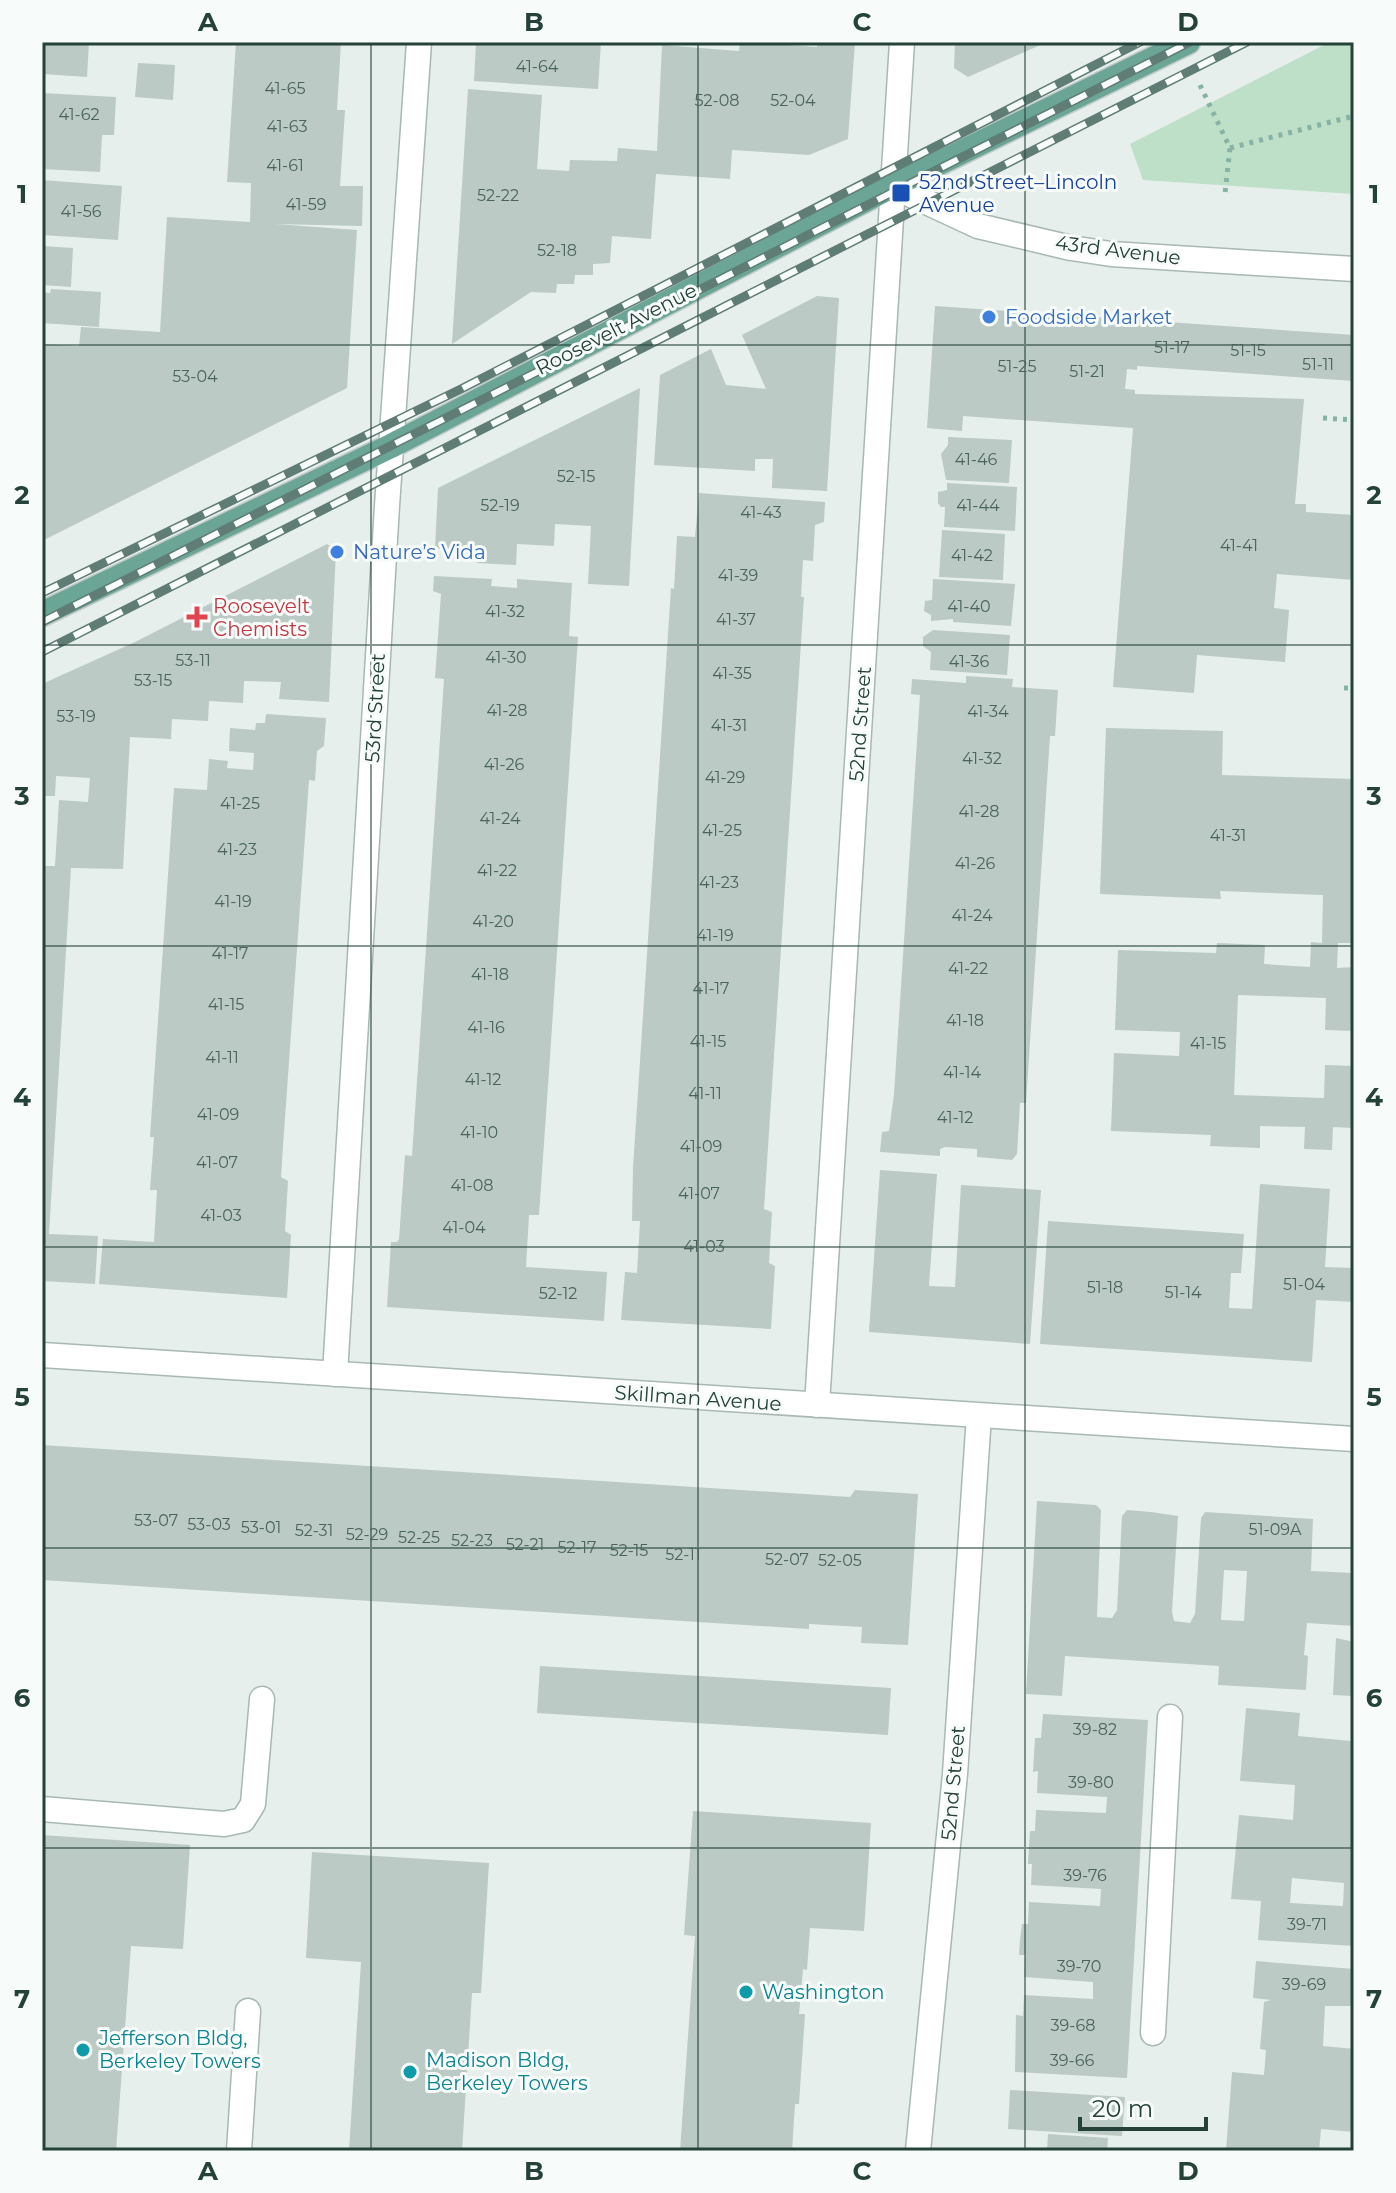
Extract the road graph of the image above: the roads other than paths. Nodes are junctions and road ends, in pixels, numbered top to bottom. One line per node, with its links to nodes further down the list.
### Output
1 (419, 42): 6 (street, 53rd Street)
2 (902, 42): 4 (street, 52nd Street)
3 (1188, 42): 4 (main road, Roosevelt Avenue)
4 (892, 186): 5 (street, 43rd Avenue); 6 (main road, Roosevelt Avenue); 10 (street, 52nd Street)
5 (1354, 269)
6 (391, 446): 7 (main road, Roosevelt Avenue); 9 (street, 53rd Street)
7 (42, 614)
8 (42, 1355): 9 (street, Skillman Avenue)
9 (335, 1374): 10 (street, Skillman Avenue)
10 (817, 1405): 11 (street, Skillman Avenue)
11 (979, 1415): 12 (street, Skillman Avenue); 19 (street, 52nd Street)
12 (1354, 1439)
13 (262, 1699): 15 (street)
14 (1170, 1717): 17 (street)
15 (42, 1809)
16 (248, 2011): 18 (street)
17 (1153, 2033)
18 (239, 2151)
19 (918, 2151)

